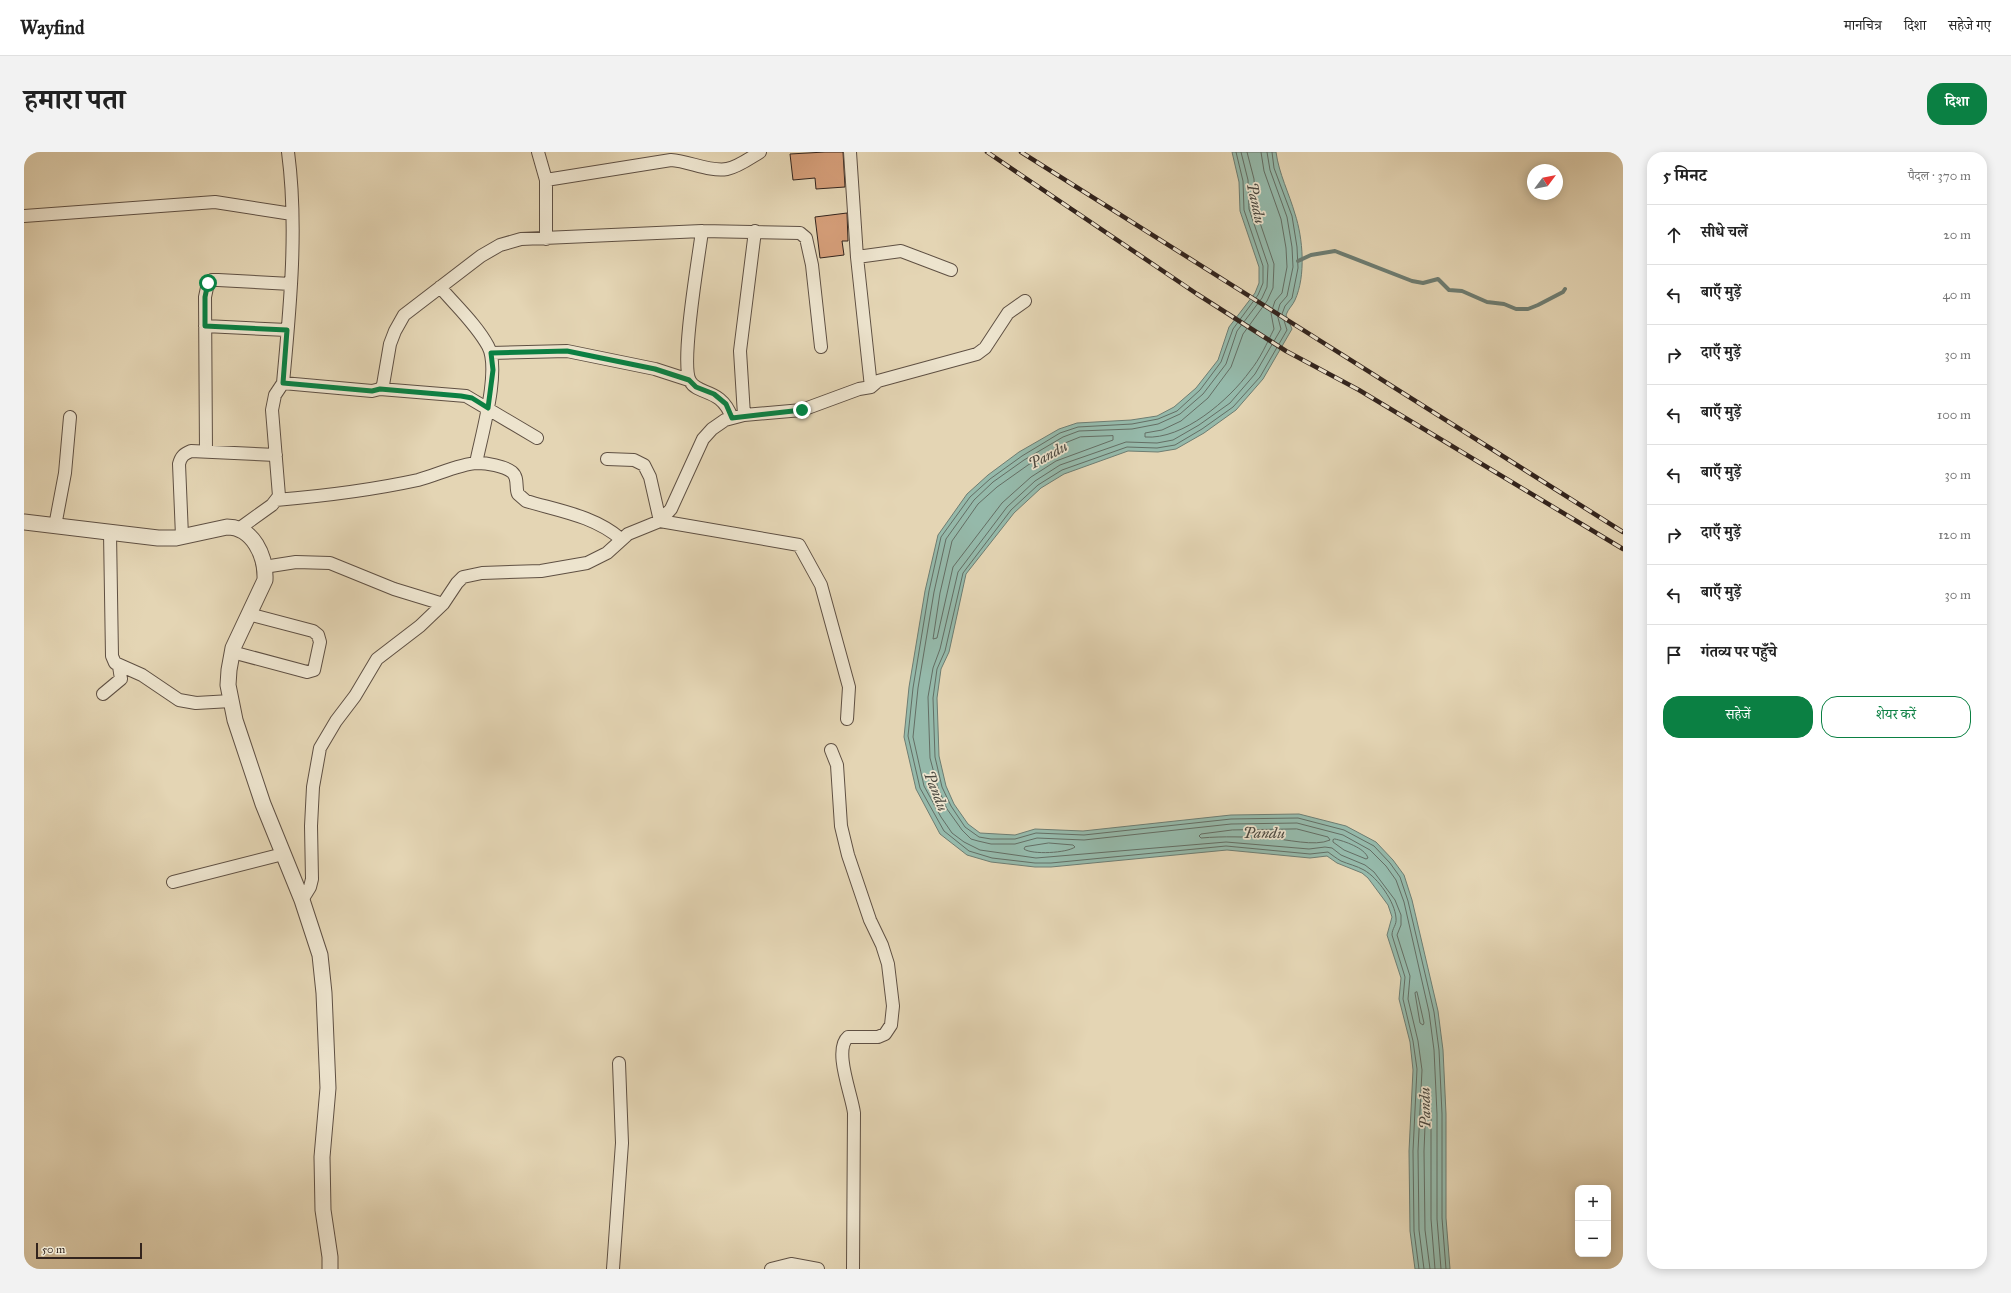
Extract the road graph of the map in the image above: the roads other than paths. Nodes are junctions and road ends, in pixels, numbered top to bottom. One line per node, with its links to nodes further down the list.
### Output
1 (288, 152): 8 (street)
2 (538, 152): 7 (street)
3 (694, 152): 6 (street)
4 (760, 152): 6 (street)
5 (850, 152): 13 (street)
6 (698, 165): 7 (street)
7 (546, 180): 12 (street)
8 (292, 214): 9 (street); 15 (street)
9 (24, 216)
10 (702, 231): 11 (street); 12 (street); 22 (street)
11 (755, 231): 20 (street); 27 (street)
12 (546, 239): 16 (street)
13 (857, 257): 14 (street); 24 (street)
14 (951, 270)
15 (291, 284): 18 (street); 19 (street)
16 (440, 287): 21 (street); 25 (street)
17 (1025, 301): 24 (street)
18 (205, 326): 19 (street); 31 (street)
19 (287, 330): 23 (street)
20 (821, 347)
21 (491, 353): 22 (street); 26 (street)
22 (689, 380): 29 (street)
23 (283, 383): 25 (street); 32 (street)
24 (871, 387): 27 (street)
25 (380, 389): 26 (street)
26 (488, 408): 30 (street); 34 (street)
27 (744, 415): 29 (street)
28 (70, 418): 38 (street)
29 (732, 418): 37 (street)
30 (537, 438)
31 (206, 452): 32 (street); 41 (street)
32 (276, 455): 35 (street)
33 (607, 459): 37 (street)
34 (476, 463): 35 (street); 42 (street)
35 (276, 500): 39 (street)
36 (24, 522): 38 (street)
37 (660, 522): 42 (street); 50 (street)
38 (55, 526): 40 (street)
39 (240, 528): 41 (street); 43 (street)
40 (110, 533): 41 (street); 47 (street)
41 (182, 536)
42 (621, 539): 44 (street)
43 (264, 567): 44 (street); 45 (street)
44 (443, 604): 54 (street)
45 (248, 614): 46 (street); 46 (street)
46 (232, 652): 49 (street)
47 (119, 666): 48 (street); 49 (street)
48 (103, 694)
49 (231, 701): 52 (street)
50 (847, 719)
51 (831, 750): 60 (street)
52 (283, 854): 53 (street); 54 (street)
53 (173, 882)
54 (302, 900): 56 (street)
55 (619, 1063): 57 (street)
56 (330, 1269)
57 (613, 1269)
58 (771, 1269): 59 (street)
59 (818, 1269)
60 (853, 1269)

